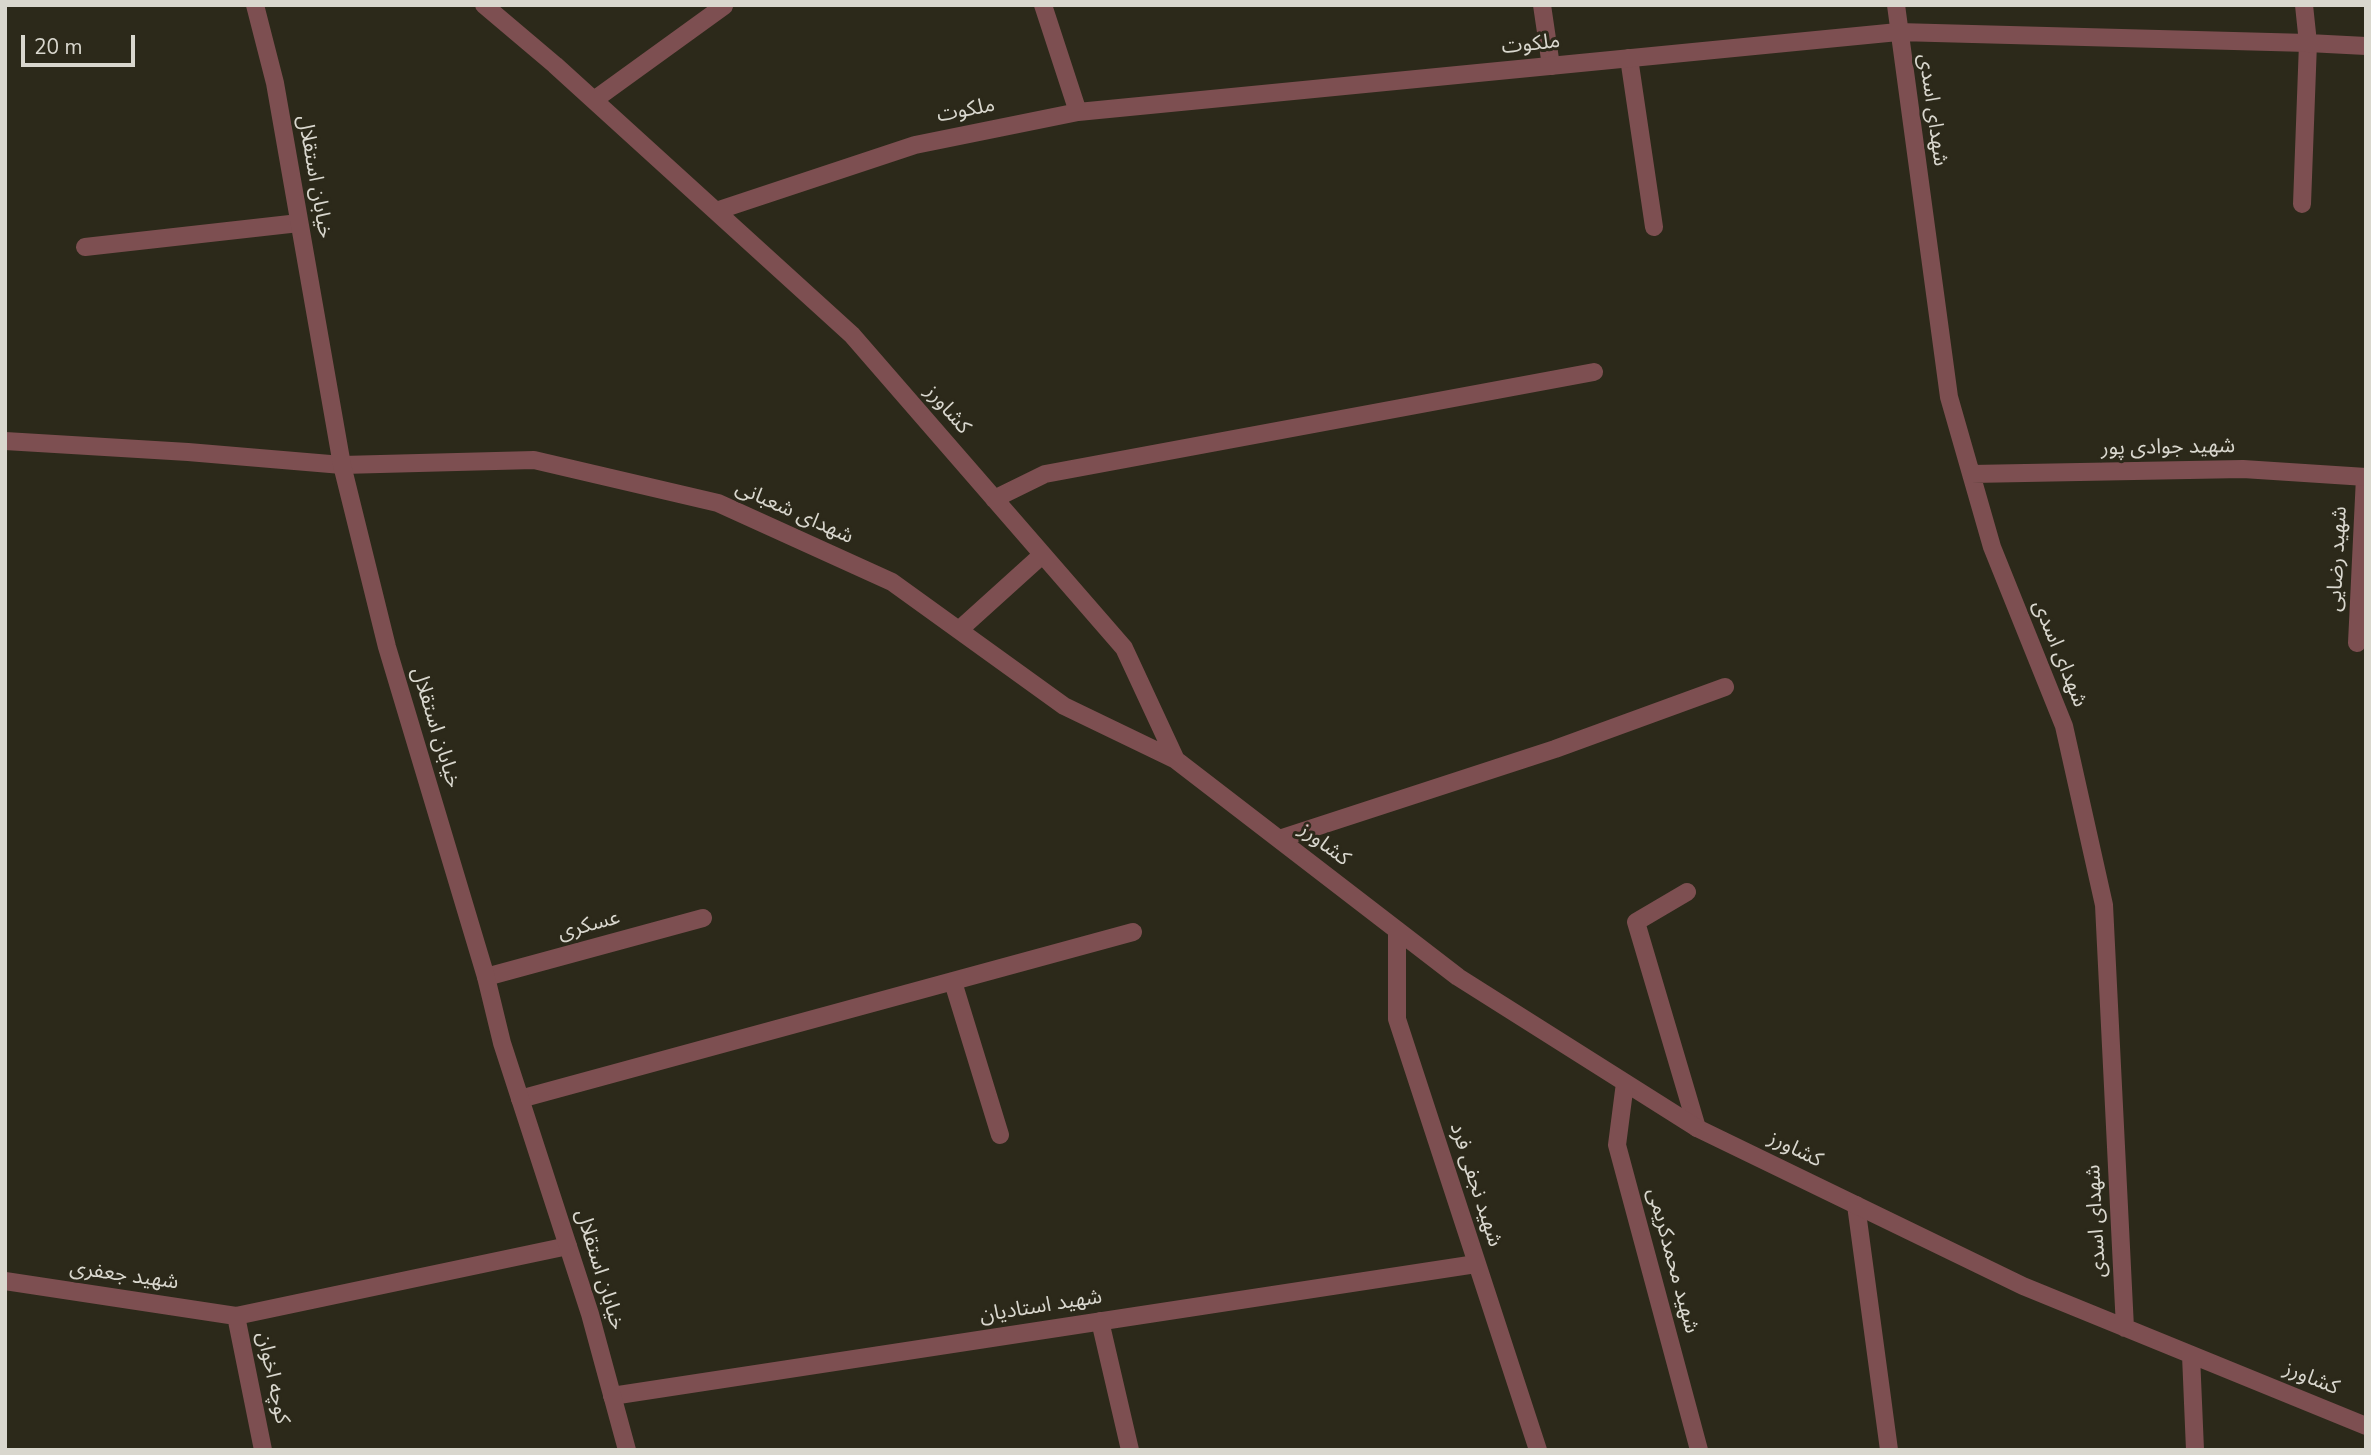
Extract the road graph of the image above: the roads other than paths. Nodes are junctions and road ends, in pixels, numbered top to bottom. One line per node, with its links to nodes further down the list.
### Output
1 (255, 5): 17 (street, خیابان استقلال)
2 (484, 5): 13 (street, کشاورز)
3 (1043, 5): 14 (street)
4 (1542, 5): 12 (street)
5 (1896, 5): 8 (street, شهدای اسدی)
6 (2304, 5): 9 (street)
7 (724, 6): 13 (street)
8 (1898, 32): 9 (street, ملکوت); 11 (street, ملکوت); 23 (street, شهدای اسدی)
9 (2308, 43): 10 (street, ملکوت); 15 (street)
10 (2366, 46)
11 (1629, 58): 12 (street, ملکوت); 18 (street)
12 (1551, 66): 14 (street, ملکوت)
13 (594, 100): 16 (street, کشاورز)
14 (1079, 112): 16 (street, ملکوت)
15 (2302, 204)
16 (716, 211): 25 (street, کشاورز)
17 (299, 223): 19 (street); 22 (street, خیابان استقلال)
18 (1654, 227)
19 (85, 247)
20 (1594, 372): 25 (street)
21 (5, 441): 22 (street, شهدای شعبانی)
22 (342, 465): 27 (street, شهدای شعبانی); 36 (street, خیابان استقلال)
23 (1971, 474): 24 (street, شهید جوادی پور); 48 (street, شهدای اسدی)
24 (2365, 477): 28 (street, شهید رضایی)
25 (994, 499): 26 (street, کشاورز)
26 (1042, 555): 27 (street); 30 (street, کشاورز)
27 (959, 630): 30 (street, شهدای شعبانی)
28 (2357, 643)
29 (1725, 687): 31 (street)
30 (1176, 761): 31 (street, کشاورز)
31 (1279, 839): 34 (street, کشاورز)
32 (1688, 892): 40 (street)
33 (703, 918): 36 (street, عسکری)
34 (1397, 930): 38 (street, کشاورز); 44 (street, شهید نجفی فرد)
35 (1133, 932): 37 (street)
36 (486, 977): 39 (street, خیابان استقلال)
37 (953, 982): 39 (street); 41 (street)
38 (1625, 1083): 40 (street, کشاورز); 56 (street, شهید محمدکریمی)
39 (520, 1099): 43 (street, خیابان استقلال)
40 (1697, 1128): 42 (street, کشاورز)
41 (1000, 1135)
42 (1856, 1205): 48 (street, کشاورز); 57 (street)
43 (568, 1246): 46 (street); 50 (street, خیابان استقلال)
44 (1476, 1264): 47 (street, شهید استادیان); 55 (street, شهید نجفی فرد)
45 (5, 1282): 46 (street, شهید جعفری)
46 (236, 1316): 52 (street, کوچه اخوان)
47 (1100, 1321): 50 (street, شهید استادیان); 54 (street)
48 (2125, 1328): 49 (street, کشاورز)
49 (2191, 1355): 51 (street, کشاورز); 58 (street)
50 (612, 1396): 53 (street, خیابان استقلال)
51 (2366, 1426)
52 (263, 1450)
53 (627, 1450)
54 (1130, 1450)
55 (1538, 1450)
56 (1699, 1450)
57 (1889, 1450)
58 (2195, 1450)

